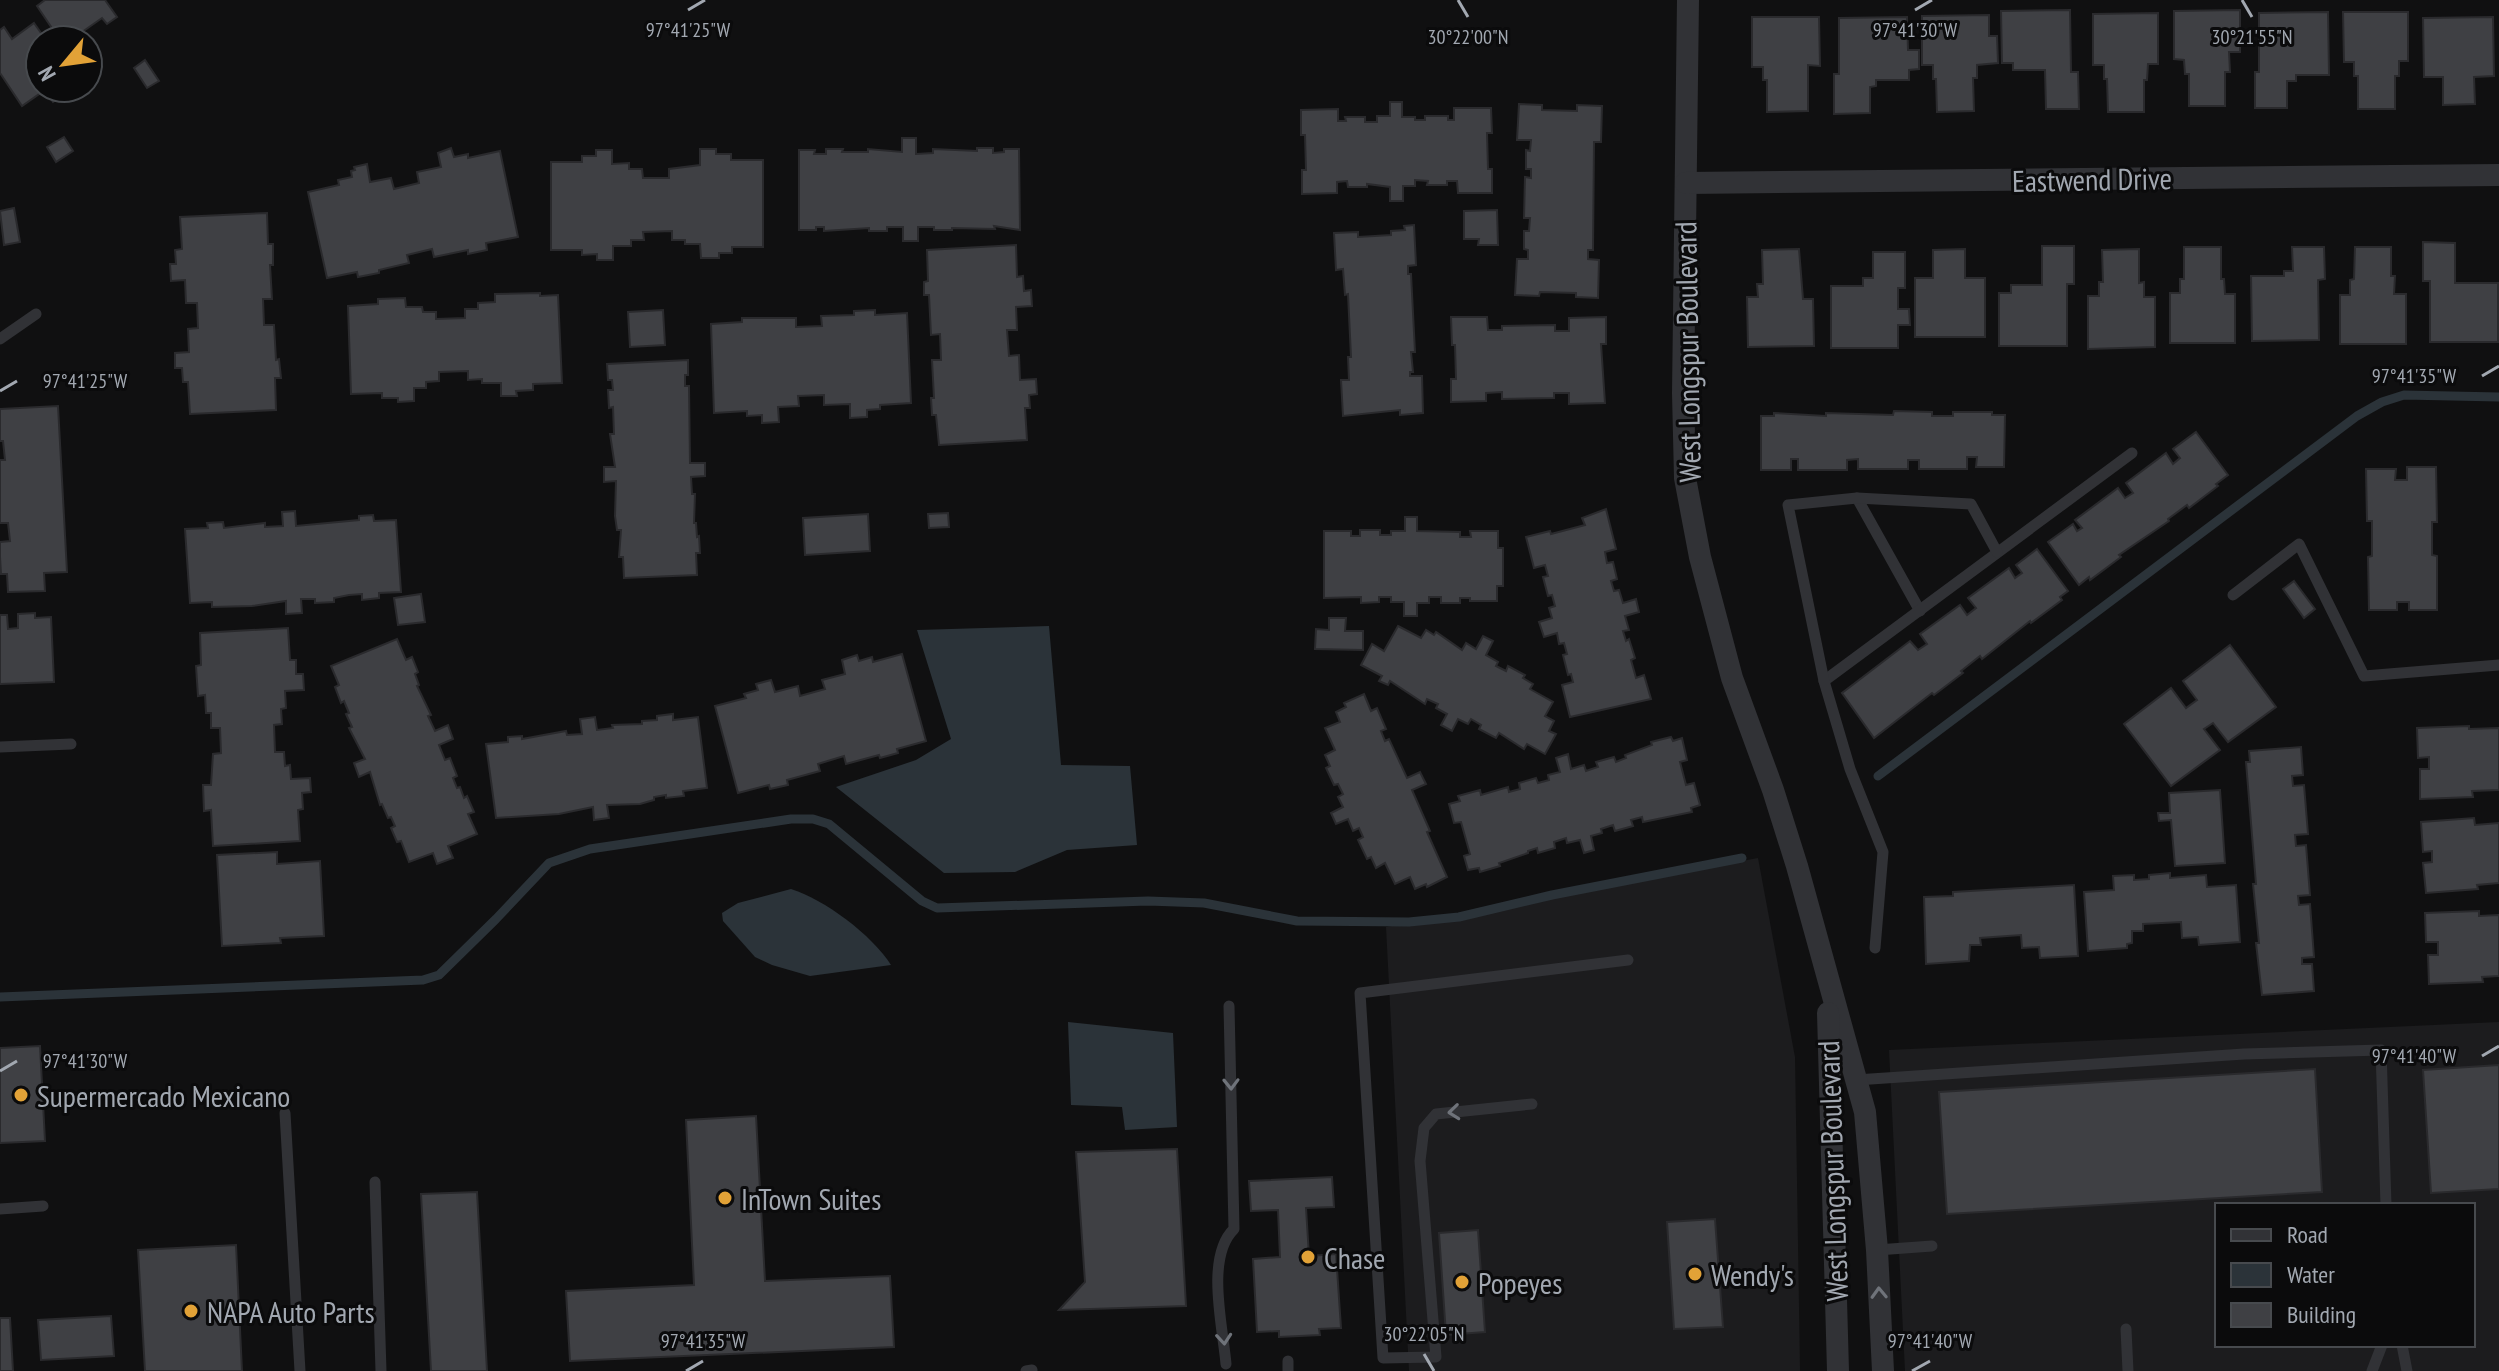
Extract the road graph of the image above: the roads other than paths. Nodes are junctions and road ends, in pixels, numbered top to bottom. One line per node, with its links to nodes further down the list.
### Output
1 (1688, 0): 3 (street, West Longspur Boulevard)
2 (2499, 175): 3 (street, Eastwend Drive)
3 (1686, 183): 17 (street, West Longspur Boulevard)
4 (36, 314): 5 (lane)
5 (0, 339)
6 (2132, 453): 8 (lane)
7 (1857, 498): 8 (lane); 10 (lane); 12 (lane)
8 (1997, 552): 10 (lane)
9 (2233, 595): 11 (lane)
10 (1920, 611): 12 (lane)
11 (2499, 665)
12 (1824, 681): 15 (lane)
13 (71, 744): 14 (lane)
14 (0, 747)
15 (1875, 948)
16 (1628, 960): 20 (lane, one-way to 16)
17 (1826, 972): 19 (street, West Longspur Boulevard); 36 (street, West Longspur Boulevard)
18 (1229, 1006): 31 (lane, one-way to 31)
19 (1856, 1080): 23 (lane); 27 (street, West Longspur Boulevard)
20 (1532, 1104)
21 (285, 1113): 33 (lane)
22 (375, 1182): 34 (lane)
23 (2386, 1203)
24 (43, 1206): 25 (lane)
25 (0, 1209)
26 (1932, 1246): 27 (lane)
27 (1877, 1250): 37 (street, West Longspur Boulevard, one-way to 27)
28 (2126, 1329): 38 (lane)
29 (2381, 1347): 39 (lane)
30 (2402, 1347): 40 (lane)
31 (1226, 1364)
32 (1032, 1370): 35 (lane)
33 (300, 1371)
34 (381, 1371)
35 (1026, 1371)
36 (1838, 1371)
37 (1883, 1371)
38 (2128, 1371)
39 (2372, 1371)
40 (2407, 1371)

